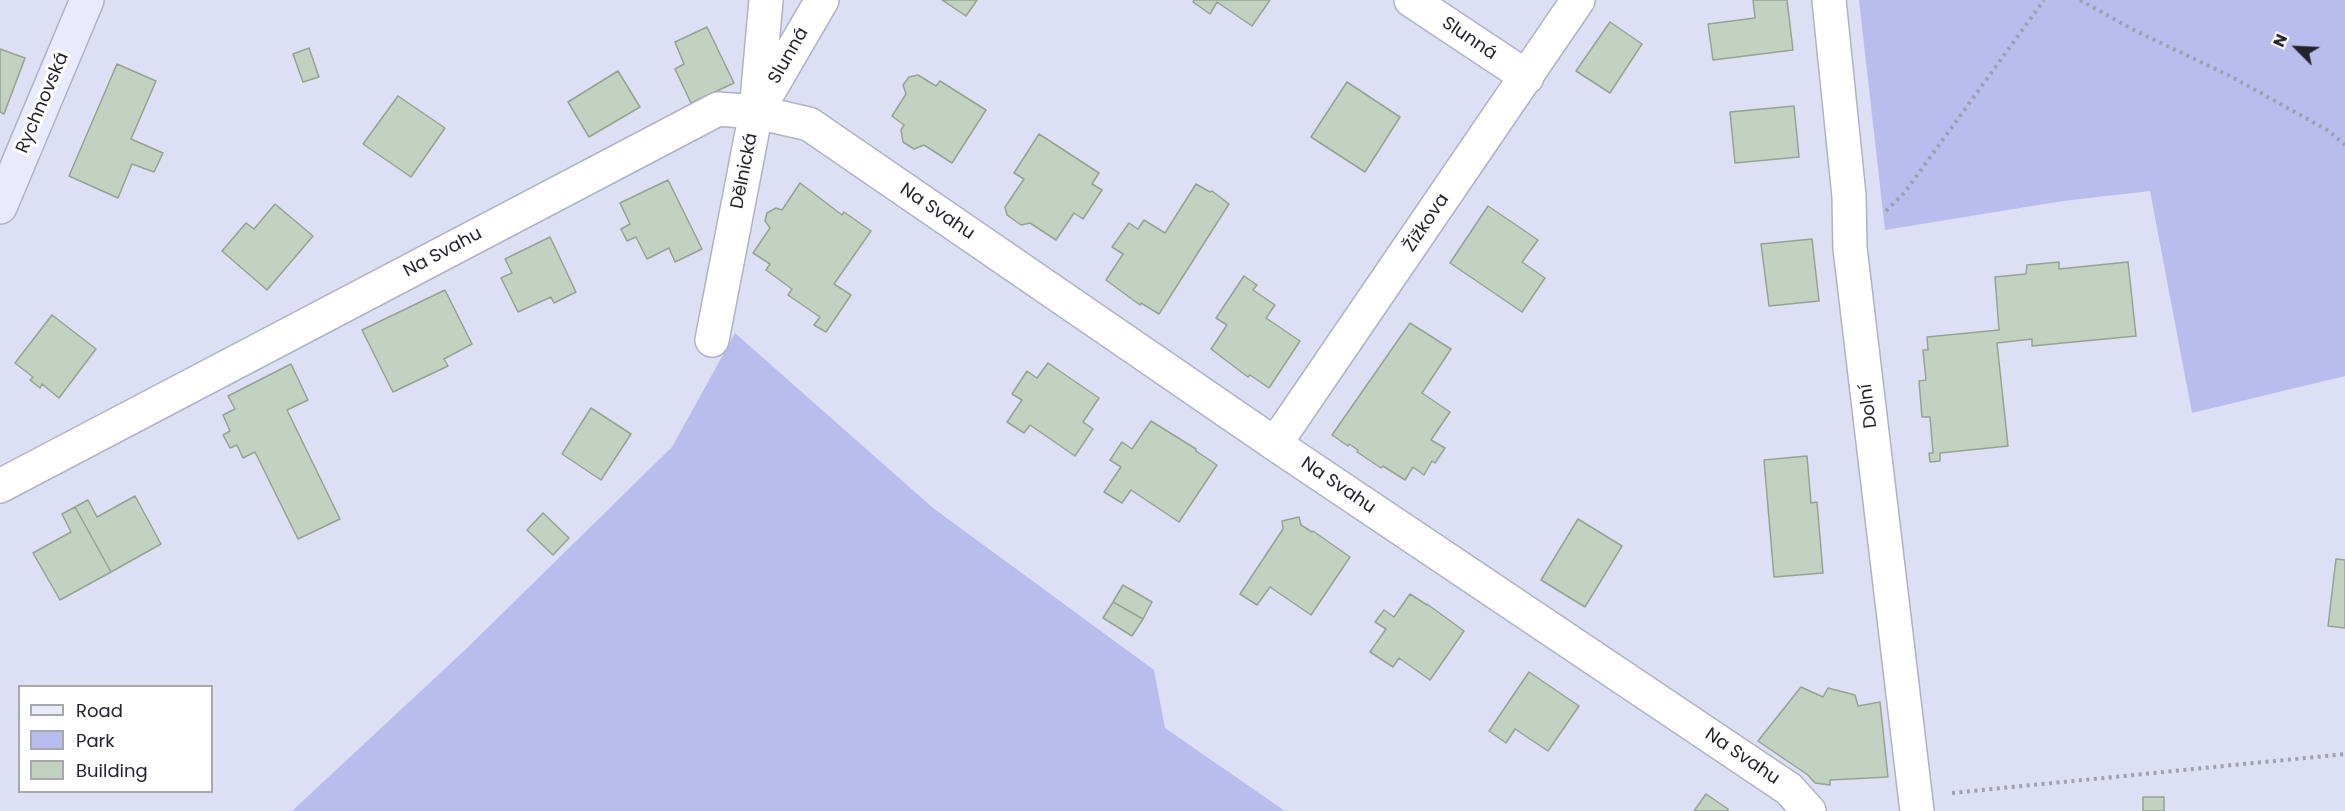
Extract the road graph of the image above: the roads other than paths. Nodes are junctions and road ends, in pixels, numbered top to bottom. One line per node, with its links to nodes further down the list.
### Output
1 (87, 0): 9 (main road, Rychnovská)
2 (766, 0): 8 (street, Dělnická)
3 (822, 0): 8 (street, Slunná)
4 (1411, 0): 7 (street, Slunná)
5 (1578, 0): 7 (street, Žižkova)
6 (1829, 0): 13 (street, Dolní)
7 (1527, 77): 11 (street, Žižkova)
8 (756, 112): 10 (street, Dělnická); 11 (street, Na Svahu); 12 (street, Na Svahu)
9 (0, 207)
10 (712, 340)
11 (1275, 444): 14 (street, Na Svahu)
12 (0, 486)
13 (1916, 804)
14 (1809, 811)

